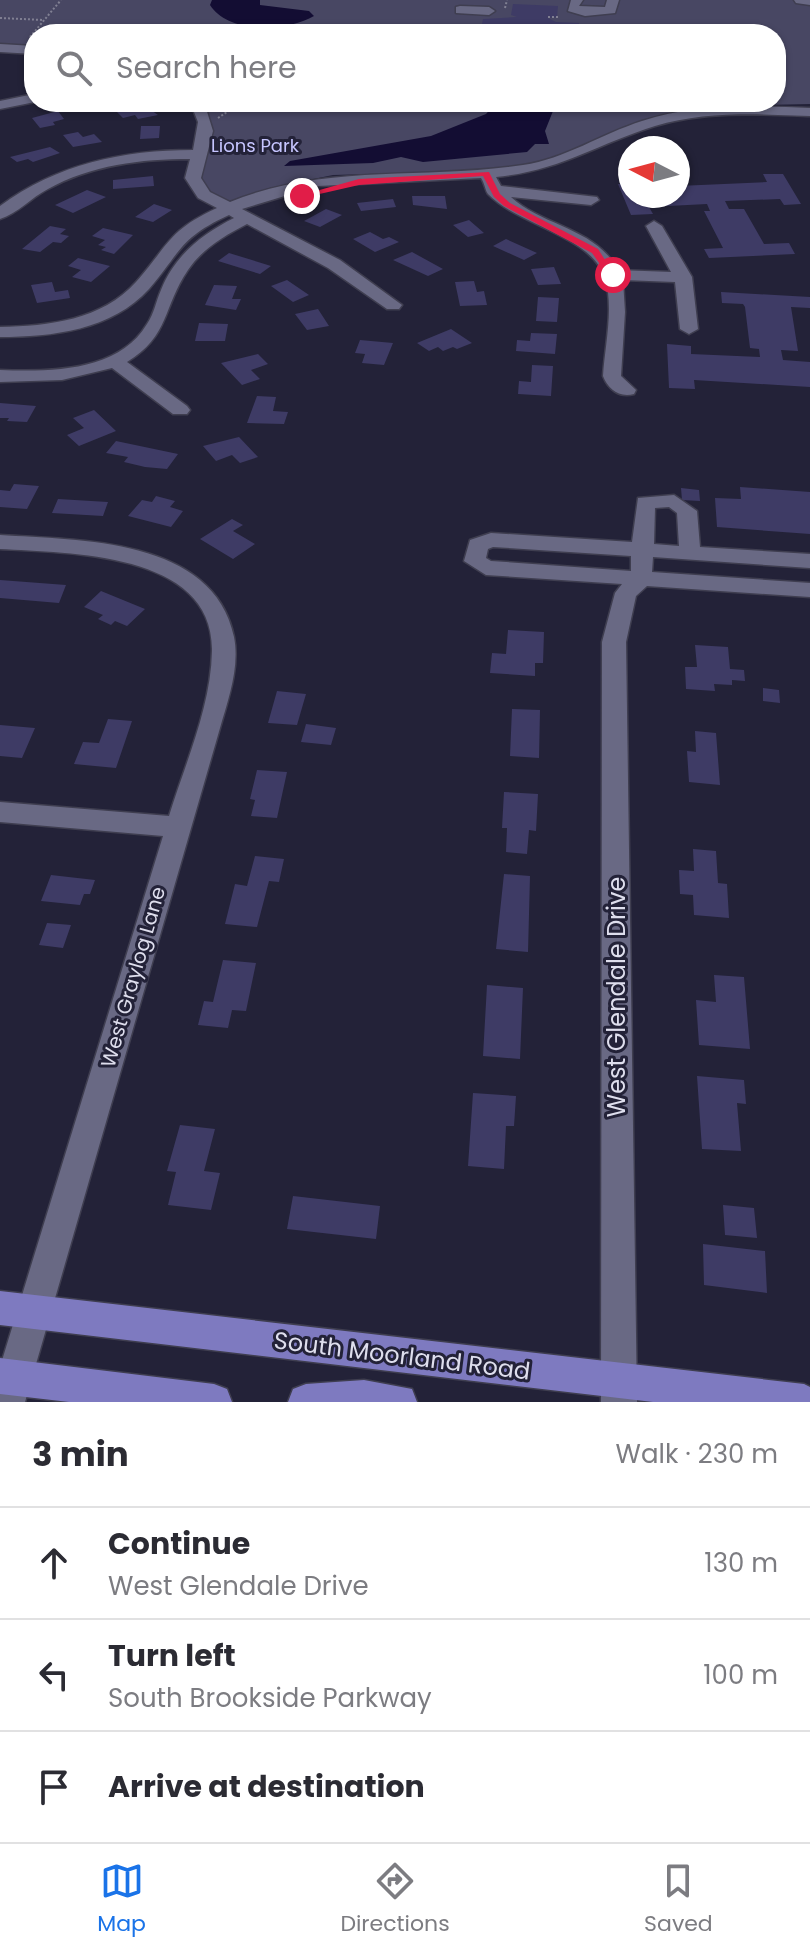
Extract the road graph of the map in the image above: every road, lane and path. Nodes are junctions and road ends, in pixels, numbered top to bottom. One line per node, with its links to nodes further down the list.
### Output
1 (61, 0): 11 (path)
2 (507, 0): 9 (path)
3 (577, 0): 4 (street)
4 (613, 0)
5 (800, 0): 6 (street)
6 (810, 1)
7 (460, 10): 8 (street)
8 (489, 11)
9 (504, 15)
10 (0, 18): 11 (path)
11 (44, 20): 12 (path)
12 (42, 24)
13 (0, 48): 14 (street)
14 (24, 50)
15 (24, 100): 16 (street)
16 (0, 105)
17 (786, 111): 21 (street)
18 (202, 112): 22 (street)
19 (227, 112): 22 (path)
20 (717, 112): 25 (street)
21 (810, 112)
22 (208, 124): 23 (street)
23 (199, 155): 27 (street); 28 (street)
24 (426, 175): 25 (street); 27 (street); 29 (street)
25 (490, 182): 26 (street); 31 (street)
26 (591, 200)
27 (226, 210): 29 (street); 35 (street)
28 (0, 214)
29 (245, 218): 33 (street); 36 (street)
30 (654, 226): 32 (street)
31 (613, 275): 32 (street); 38 (street)
32 (683, 277): 34 (street)
33 (393, 305)
34 (689, 329)
35 (0, 332)
36 (113, 360): 37 (street); 39 (street)
37 (0, 376)
38 (627, 390)
39 (180, 410)
40 (0, 542): 47 (street, West Graylog Lane)
41 (643, 550): 42 (street); 42 (street, West Glendale Drive); 44 (street, West Glendale Drive); 44 (street)
42 (690, 553): 43 (street)
43 (810, 561)
44 (633, 586): 45 (street); 50 (street, West Glendale Drive)
45 (810, 590)
46 (0, 812): 47 (street)
47 (177, 827): 48 (street, West Graylog Lane)
48 (16, 1310): 49 (street, West Graylog Lane); 50 (main road, South Moorland Road)
49 (6, 1385): 51 (main road)
50 (614, 1395): 54 (main road, South Moorland Road)
51 (214, 1402)
52 (306, 1402): 53 (main road)
53 (399, 1402)
54 (804, 1402)

